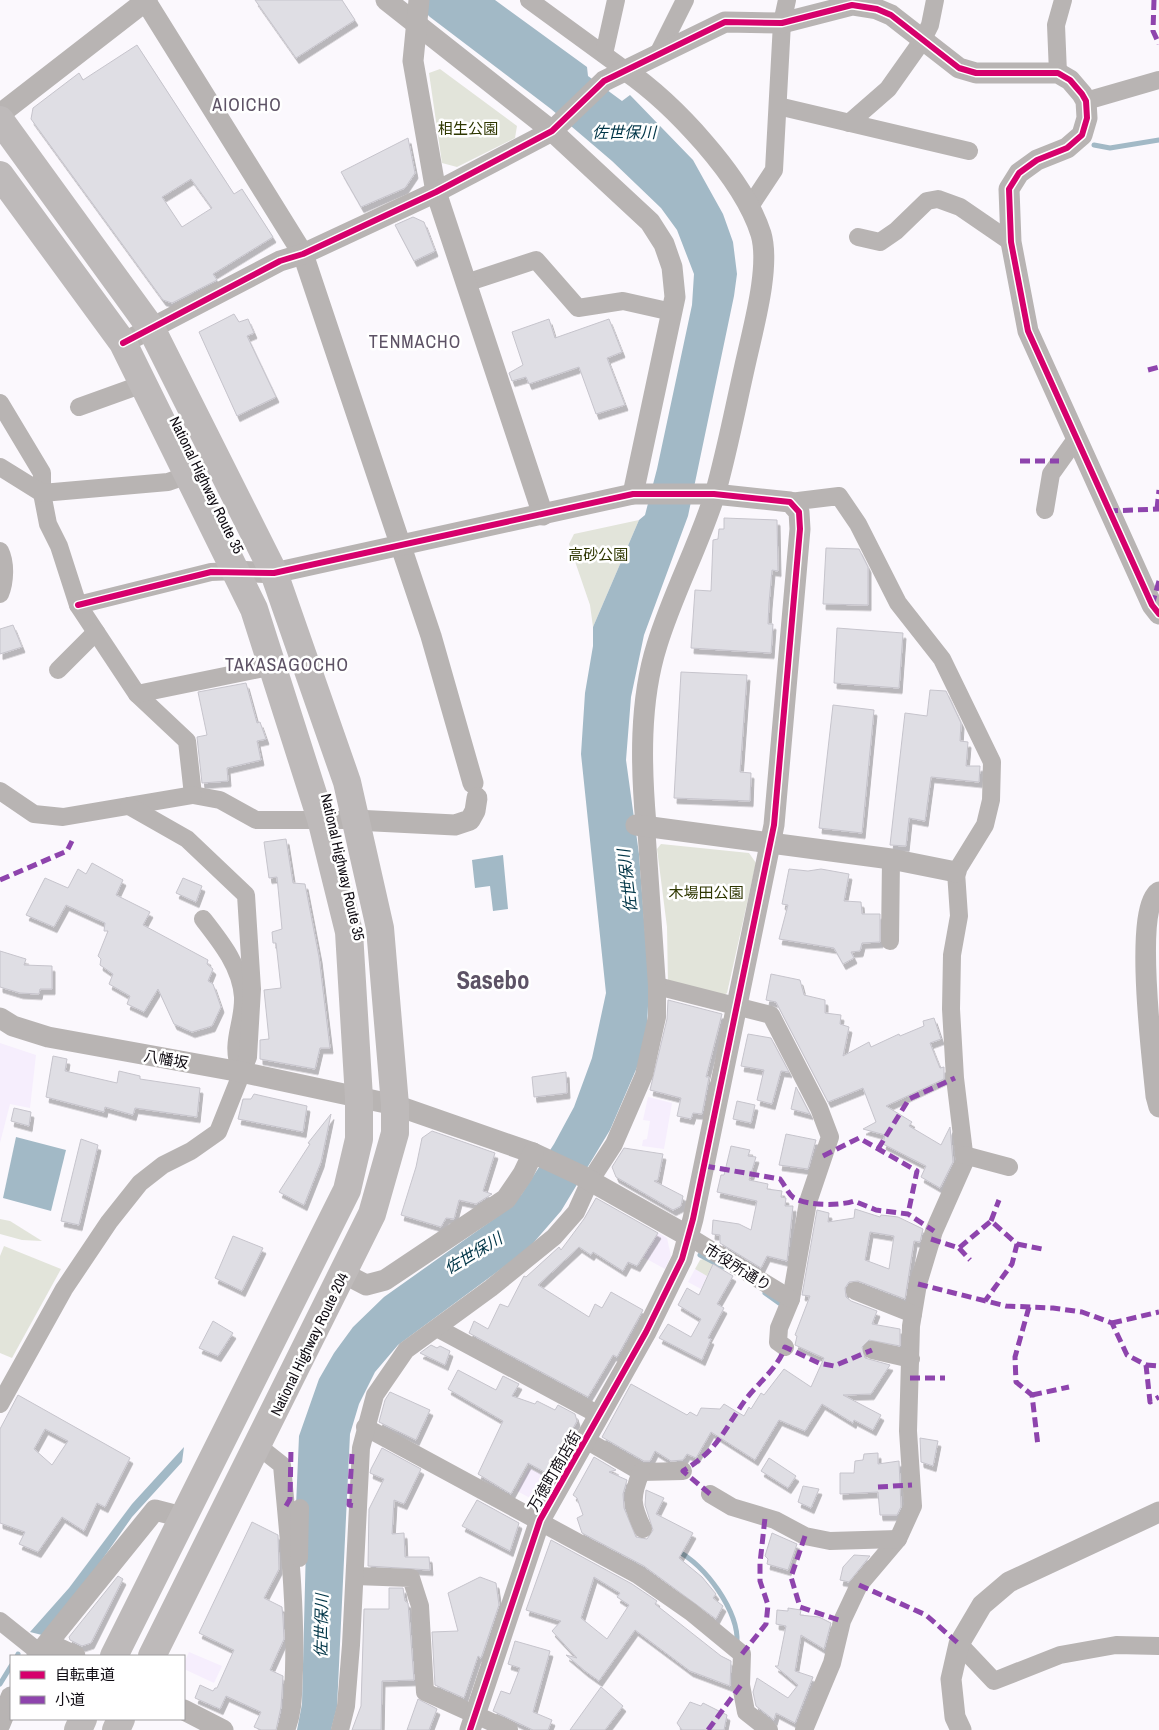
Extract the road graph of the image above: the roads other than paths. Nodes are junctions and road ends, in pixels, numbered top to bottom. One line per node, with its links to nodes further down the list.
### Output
1 (146, 0): 19 (street); 29 (street)
2 (386, 0): 9 (street)
3 (530, 0): 12 (street)
4 (616, 0): 12 (street)
5 (685, 0): 13 (street)
6 (788, 0): 10 (street)
7 (935, 0): 11 (street)
8 (1063, 0): 15 (street)
9 (417, 11): 22 (street); 25 (street)
10 (782, 23): 11 (street); 13 (street); 18 (street)
11 (922, 41): 15 (street); 21 (street)
12 (604, 54): 14 (street)
13 (658, 54): 14 (street)
14 (625, 70): 22 (street); 26 (street)
15 (1058, 73): 17 (street)
16 (1159, 80): 17 (street)
17 (1086, 101): 28 (street)
18 (778, 106): 21 (street); 26 (street)
19 (0, 114)
20 (0, 120): 32 (highway, National Highway Route 35)
21 (849, 123): 23 (street)
22 (557, 127): 25 (street); 31 (street)
23 (969, 151)
24 (0, 175): 33 (highway, National Highway Route 35)
25 (436, 192): 29 (street); 30 (street)
26 (749, 208): 42 (street)
27 (858, 237): 28 (street)
28 (1011, 242): 37 (street)
29 (303, 254): 32 (street); 46 (street)
30 (466, 283): 31 (street); 45 (street)
31 (672, 312): 41 (street)
32 (151, 328): 33 (street); 49 (highway, National Highway Route 35)
33 (123, 343): 34 (highway, National Highway Route 35)
34 (143, 384): 36 (street); 39 (highway, National Highway Route 35)
35 (0, 403): 40 (street)
36 (78, 407)
37 (1076, 440): 44 (street); 52 (street)
38 (0, 467): 40 (street)
39 (188, 475): 40 (street); 48 (highway, National Highway Route 35)
40 (42, 493): 51 (street)
41 (641, 494): 42 (street); 45 (street)
42 (708, 494): 43 (street); 62 (street)
43 (790, 502): 63 (street, 万徳町商店街); 65 (street)
44 (1045, 510)
45 (543, 515): 46 (street)
46 (402, 546): 49 (street); 61 (street)
47 (0, 551): 50 (street)
48 (235, 571): 49 (street); 51 (street); 54 (highway, National Highway Route 35)
49 (274, 573): 61 (highway, National Highway Route 35)
50 (1, 587)
51 (78, 605): 53 (street)
52 (1159, 614)
53 (96, 632): 55 (street); 56 (street)
54 (274, 666): 56 (street); 60 (highway, National Highway Route 35)
55 (58, 670)
56 (137, 694): 58 (street)
57 (0, 791): 59 (street)
58 (192, 795): 59 (street); 60 (street)
59 (129, 806): 73 (street)
60 (321, 819): 61 (street); 74 (highway, National Highway Route 35)
61 (355, 820): 71 (highway, National Highway Route 35)
62 (641, 825): 63 (street); 69 (street)
63 (770, 842): 64 (street); 70 (street, 万徳町商店街)
64 (890, 859): 65 (street); 68 (street)
65 (956, 872): 77 (street)
66 (1159, 892): 76 (street)
67 (203, 919): 73 (street)
68 (890, 941)
69 (657, 986): 70 (street); 80 (street)
70 (738, 1005): 81 (street, 万徳町商店街); 84 (street)
71 (387, 1012): 75 (highway, National Highway Route 204)
72 (0, 1018): 73 (street, 八幡坂)
73 (240, 1072): 74 (street, 八幡坂); 90 (street)
74 (346, 1095): 75 (street); 100 (highway)
75 (395, 1105): 78 (street); 82 (highway, National Highway Route 204)
76 (1159, 1107)
77 (964, 1155): 79 (street); 85 (street)
78 (538, 1156): 80 (street, 市役所通り); 82 (street)
79 (1009, 1167)
80 (585, 1178): 81 (street, 市役所通り); 86 (street)
81 (688, 1236): 84 (street, 市役所通り); 91 (street, 万徳町商店街)
82 (344, 1273): 94 (highway, National Highway Route 204)
83 (855, 1291): 85 (street)
84 (791, 1299): 87 (street)
85 (913, 1314): 89 (street)
86 (437, 1328): 91 (street); 92 (street)
87 (785, 1347)
88 (872, 1350): 89 (street)
89 (911, 1359): 103 (street)
90 (0, 1404)
91 (599, 1415): 93 (street, 万徳町商店街)
92 (366, 1427): 101 (street); 105 (street)
93 (586, 1440): 96 (street); 101 (street, 万徳町商店街)
94 (258, 1446): 104 (street); 112 (highway, National Highway Route 204)
95 (683, 1471): 96 (street)
96 (641, 1472): 102 (street)
97 (710, 1494): 103 (street)
98 (300, 1508): 104 (street)
99 (1159, 1512): 107 (street)
100 (182, 1518): 109 (street); 111 (highway)
101 (540, 1520): 115 (street, 万徳町商店街); 121 (street)
102 (643, 1529)
103 (898, 1539): 122 (street)
104 (292, 1569): 118 (street)
105 (355, 1576): 115 (street); 119 (street)
106 (0, 1621): 109 (street)
107 (959, 1644): 108 (street); 123 (street)
108 (1159, 1646)
109 (42, 1651): 110 (street)
110 (68, 1655)
111 (114, 1655)
112 (153, 1655)
113 (10, 1699): 116 (street)
114 (185, 1711): 117 (street)
115 (473, 1722): 120 (street)
116 (0, 1724)
117 (223, 1730)
118 (286, 1730)
119 (340, 1730)
120 (509, 1730)
121 (769, 1730)
122 (804, 1730)
123 (961, 1730)

